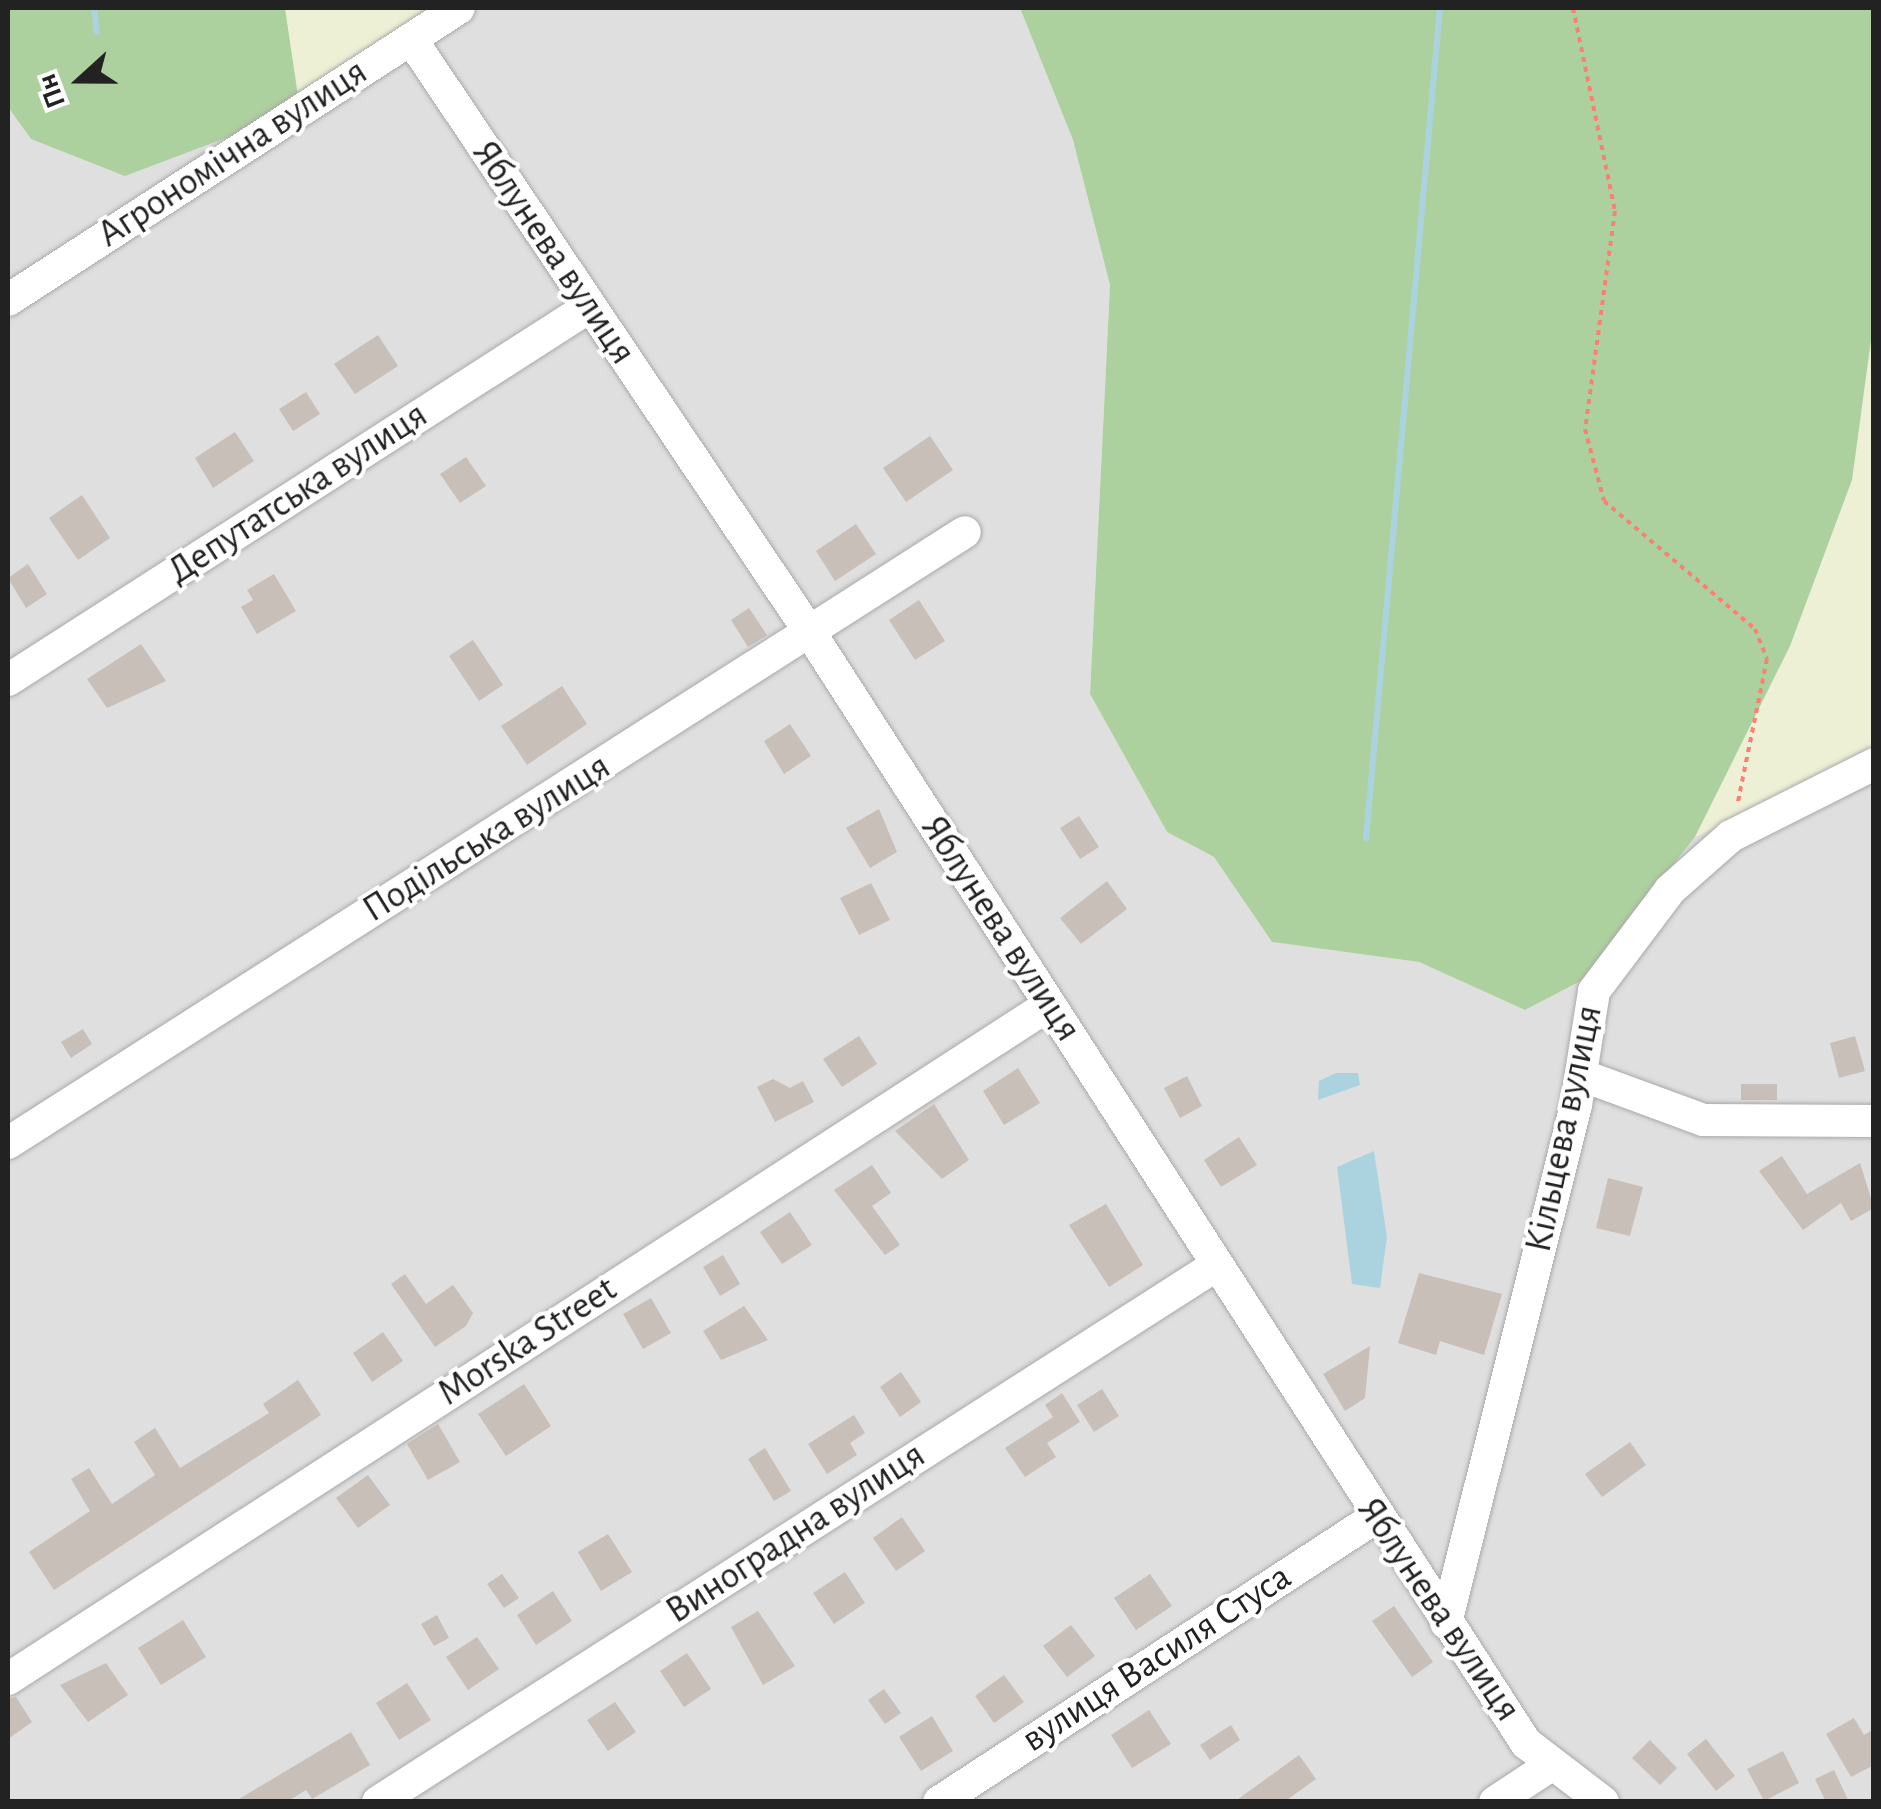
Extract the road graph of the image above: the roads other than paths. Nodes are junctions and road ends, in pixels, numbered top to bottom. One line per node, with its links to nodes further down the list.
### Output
1 (459, 8): 2 (street, Агрономічна вулиця)
2 (411, 39): 3 (street, Агрономічна вулиця); 4 (street, Яблунева вулиця)
3 (8, 300)
4 (589, 308): 6 (street, Яблунева вулиця); 7 (street, Депутатська вулиця)
5 (965, 532): 6 (street, Подільська вулиця)
6 (811, 634): 9 (street, Яблунева вулиця); 12 (street, Подільська вулиця)
7 (8, 680)
8 (1874, 764): 10 (street, Кільцева вулиця)
9 (1049, 1006): 13 (street, Яблунева вулиця); 16 (street, Morska Street)
10 (1580, 1075): 11 (street); 15 (street, Кільцева вулиця)
11 (1874, 1121)
12 (8, 1144)
13 (1214, 1266): 14 (street, Яблунева вулиця); 18 (street, Виноградна вулиця)
14 (1376, 1518): 15 (street, Яблунева вулиця); 19 (street, вулиця Василя Стуса)
15 (1446, 1623): 17 (street, Яблунева вулиця)
16 (8, 1679)
17 (1548, 1767): 20 (street); 21 (street, Яблунева вулиця)
18 (378, 1802)
19 (939, 1802)
20 (1495, 1802)
21 (1604, 1802)

